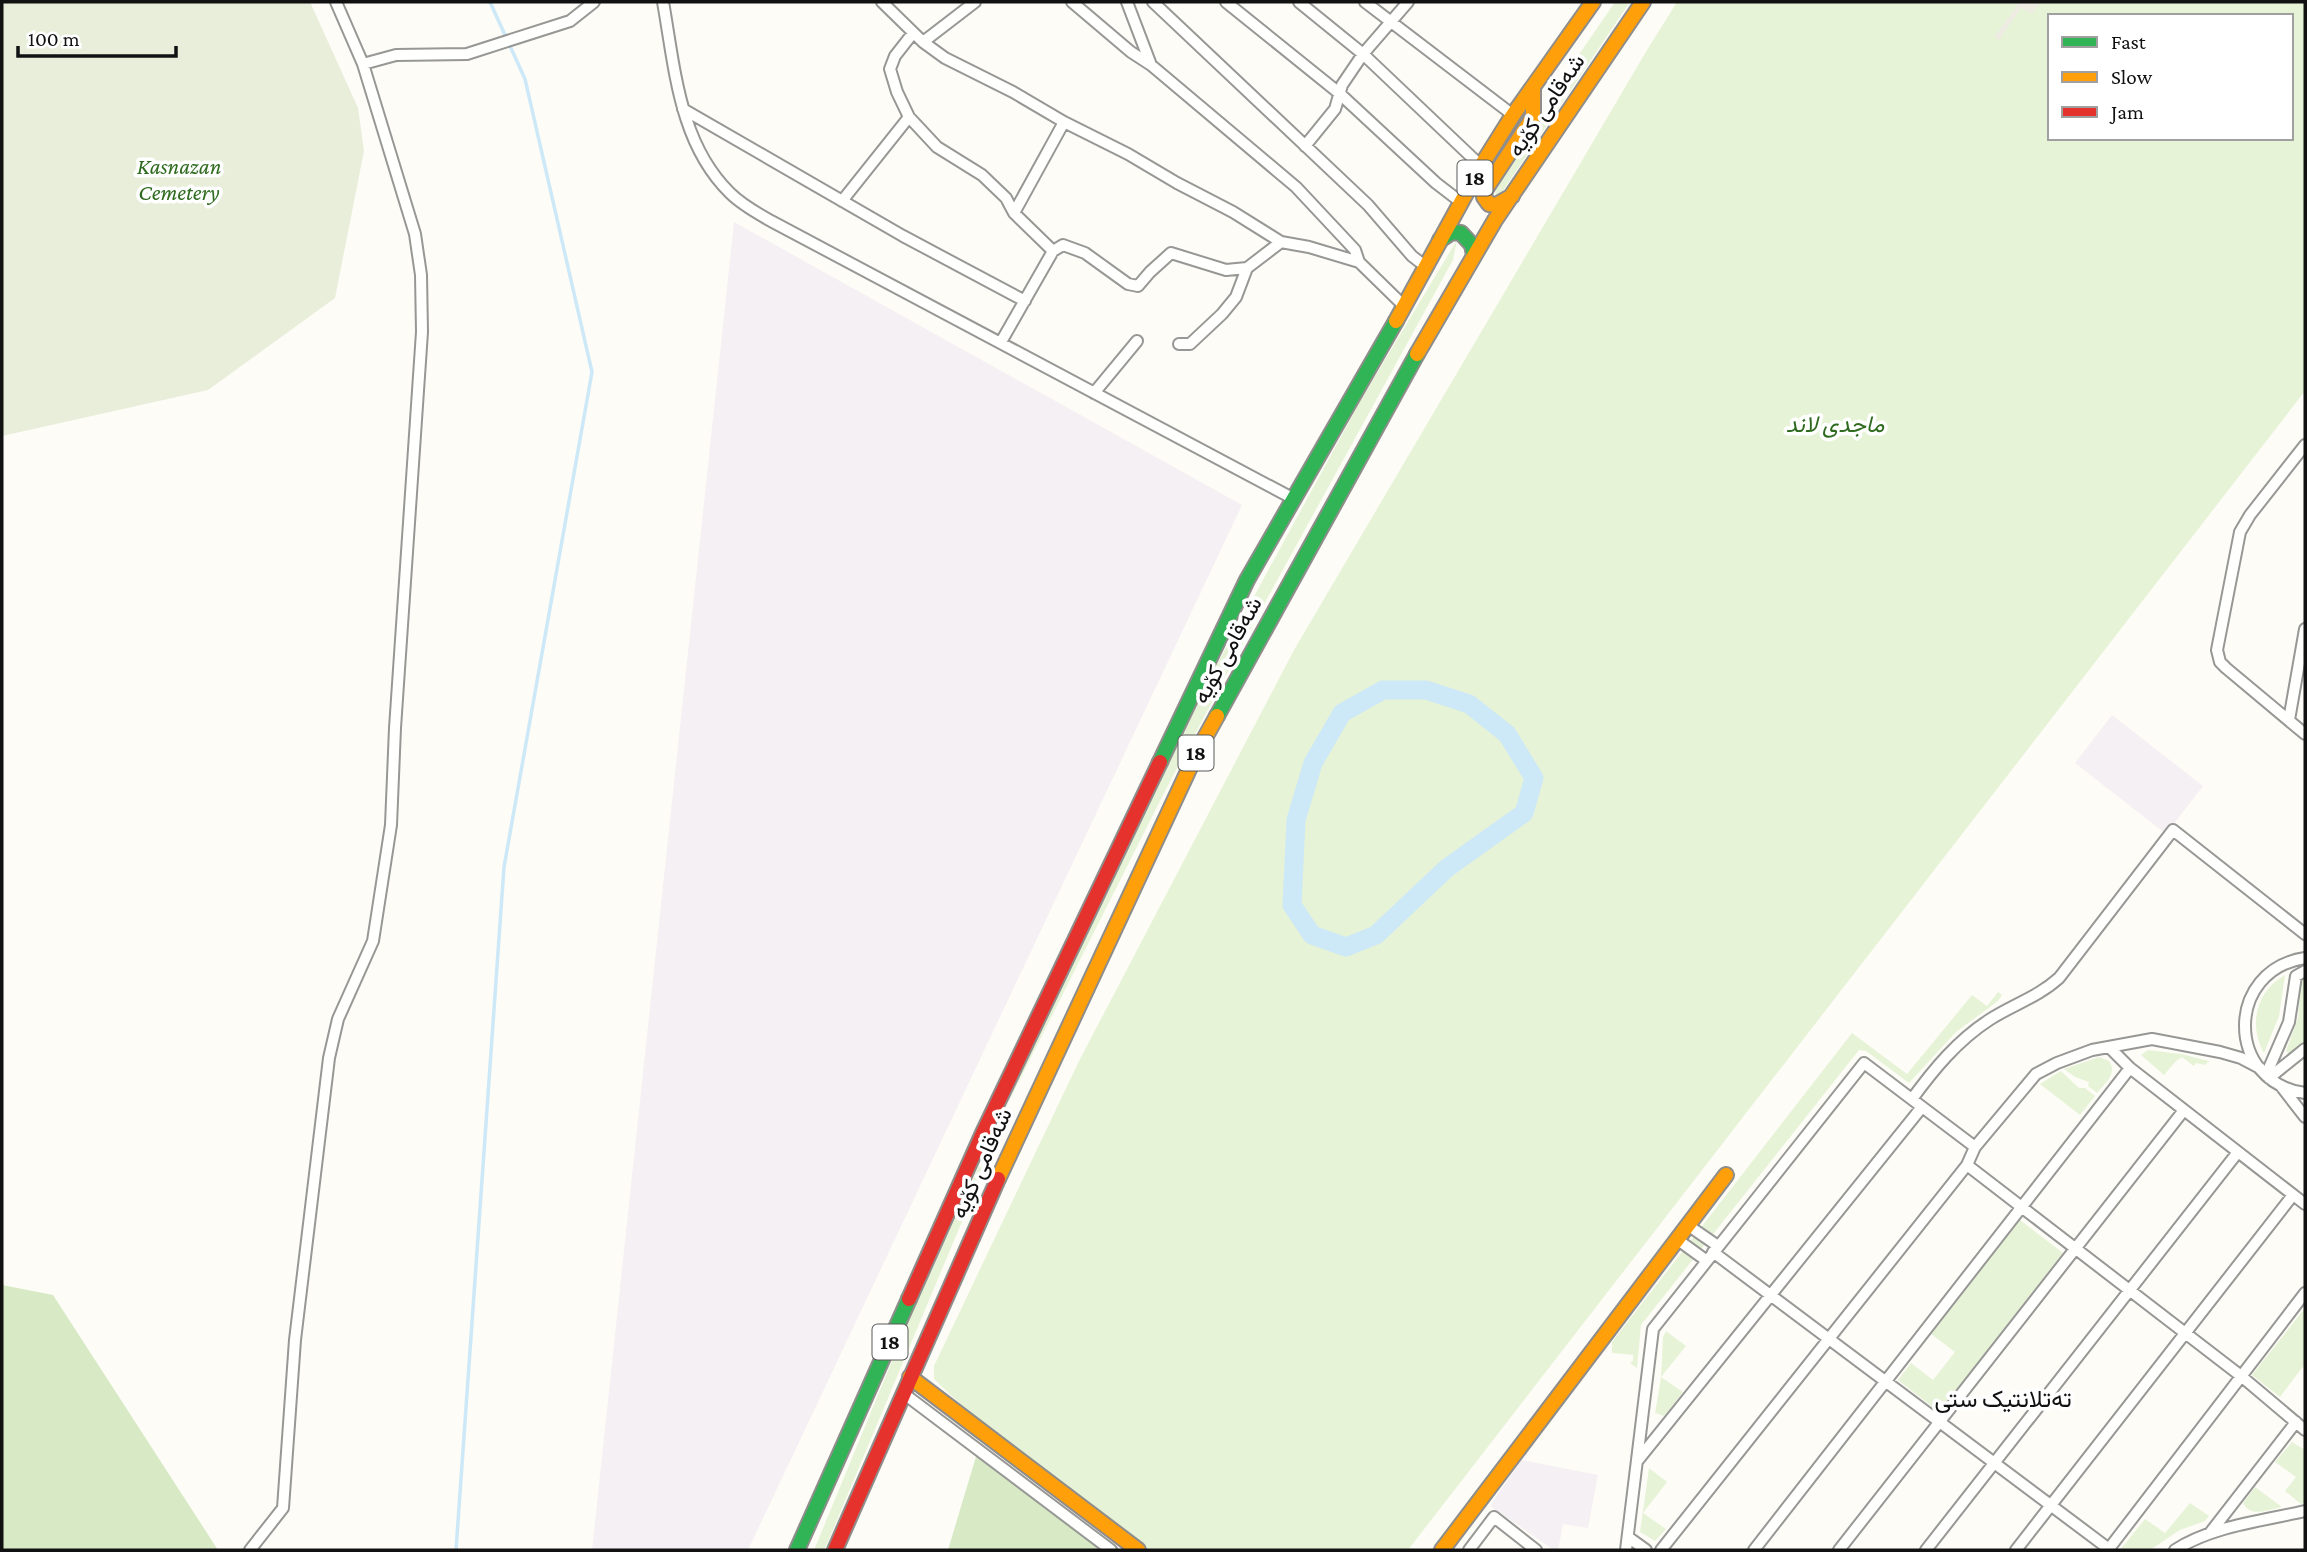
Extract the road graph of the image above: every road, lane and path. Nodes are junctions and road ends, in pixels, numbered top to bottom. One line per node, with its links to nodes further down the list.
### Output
1 (335, 2): 19 (street)
2 (594, 2): 19 (street)
3 (663, 2): 23 (street)
4 (882, 2): 16 (street)
5 (975, 2): 17 (street)
6 (1127, 2): 20 (street)
7 (1153, 2): 27 (street)
8 (1226, 2): 22 (street)
9 (1299, 2): 18 (street)
10 (1365, 2): 15 (street)
11 (1408, 2): 15 (street)
12 (1593, 2): 21 (main road, شەقامی کۆیە / 18)
13 (1643, 2): 29 (main road, شەقامی کۆیە / 18)
14 (1077, 3): 20 (street)
15 (1393, 22): 18 (street); 24 (street)
16 (913, 33): 17 (street); 25 (street)
17 (923, 42): 26 (street)
18 (1363, 54): 22 (street); 28 (street)
19 (363, 64): 97 (street)
20 (1151, 65): 37 (street)
21 (1533, 87): 24 (main road, شەقامی کۆیە / 18); 29 (main road)
22 (1339, 93): 27 (street); 31 (street)
23 (682, 109): 30 (street); 43 (street)
24 (1513, 115): 28 (main road, شەقامی کۆیە / 18)
25 (909, 117): 30 (street); 32 (street)
26 (1064, 122): 32 (street); 34 (street)
27 (1305, 146): 38 (street)
28 (1481, 166): 31 (main road, شەقامی کۆیە / 18)
29 (1514, 194): 36 (main road, شەقامی کۆیە / 18)
30 (842, 201): 40 (street)
31 (1462, 203): 33 (main road, شەقامی کۆیە / 18)
32 (1014, 213): 35 (street)
33 (1440, 240): 36 (main road); 38 (main road, شەقامی کۆیە / 18)
34 (1281, 242): 37 (street); 39 (street)
35 (1053, 251): 39 (street); 40 (street)
36 (1474, 255): 66 (main road, شەقامی کۆیە / 18)
37 (1359, 262): 41 (street)
38 (1424, 266): 41 (main road, شەقامی کۆیە / 18)
39 (1247, 268): 44 (street)
40 (1025, 301): 43 (street)
41 (1404, 306): 47 (main road, شەقامی کۆیە / 18)
42 (1137, 341): 45 (street)
43 (1001, 342): 45 (street)
44 (1178, 344)
45 (1094, 393): 47 (street)
46 (2305, 446): 49 (street)
47 (1294, 499): 66 (main road, شەقامی کۆیە / 18)
48 (2305, 629): 49 (street)
49 (2289, 720): 50 (street)
50 (2305, 734)
51 (2305, 934): 62 (street)
52 (2305, 958): 54 (street)
53 (2305, 971): 59 (street)
54 (2246, 1041): 57 (street); 59 (street)
55 (2109, 1047): 57 (street); 58 (street); 67 (street)
56 (2305, 1049): 59 (street)
57 (2230, 1055): 59 (street)
58 (2130, 1068): 64 (street); 73 (street)
59 (2265, 1074): 60 (street)
60 (2281, 1086): 61 (street); 65 (street)
61 (2305, 1095): 65 (street)
62 (1912, 1099): 63 (street); 77 (street)
63 (1922, 1107): 67 (street); 80 (street)
64 (2184, 1110): 68 (street); 76 (street)
65 (2304, 1115)
66 (997, 1141): 84 (main road, شەقامی کۆیە / 18); 98 (main road, شەقامی کۆیە / 18)
67 (1975, 1147): 69 (street)
68 (2238, 1152): 71 (street); 78 (street)
69 (1966, 1165): 73 (street); 82 (street)
70 (1726, 1175): 74 (main road)
71 (2294, 1195): 72 (street); 81 (street)
72 (2305, 1204)
73 (2021, 1207): 76 (street); 85 (street)
74 (1689, 1226): 75 (main road); 77 (street)
75 (1678, 1240): 77 (street); 102 (main road)
76 (2075, 1248): 78 (street); 87 (street)
77 (1713, 1253): 80 (street); 90 (street)
78 (2130, 1290): 81 (street); 91 (street)
79 (2305, 1293): 83 (street)
80 (1771, 1295): 82 (street); 90 (street)
81 (2185, 1333): 83 (street); 92 (street)
82 (1829, 1338): 85 (street); 107 (street)
83 (2241, 1376): 88 (street); 96 (street)
84 (910, 1377): 86 (main road, شەقامی کۆیە / 18); 101 (main road)
85 (1886, 1381): 87 (street); 108 (street)
86 (903, 1393): 99 (main road, شەقامی کۆیە / 18); 100 (street)
87 (1940, 1422): 91 (street); 109 (street)
88 (2296, 1422): 89 (street); 94 (street)
89 (2305, 1430)
90 (1638, 1460): 95 (street)
91 (1995, 1462): 92 (street); 110 (street)
92 (2051, 1504): 96 (street); 111 (street)
93 (2305, 1511): 94 (street)
94 (2210, 1533): 112 (street)
95 (1628, 1537): 105 (street); 106 (street)
96 (2108, 1549)
97 (250, 1550)
98 (797, 1550)
99 (835, 1550)
100 (1111, 1550)
101 (1138, 1550)
102 (1441, 1550)
103 (1469, 1550): 104 (street)
104 (1536, 1550)
105 (1626, 1550)
106 (1646, 1550)
107 (1661, 1550)
108 (1754, 1550)
109 (1839, 1550)
110 (1926, 1550)
111 (2015, 1550)
112 (2175, 1550)

